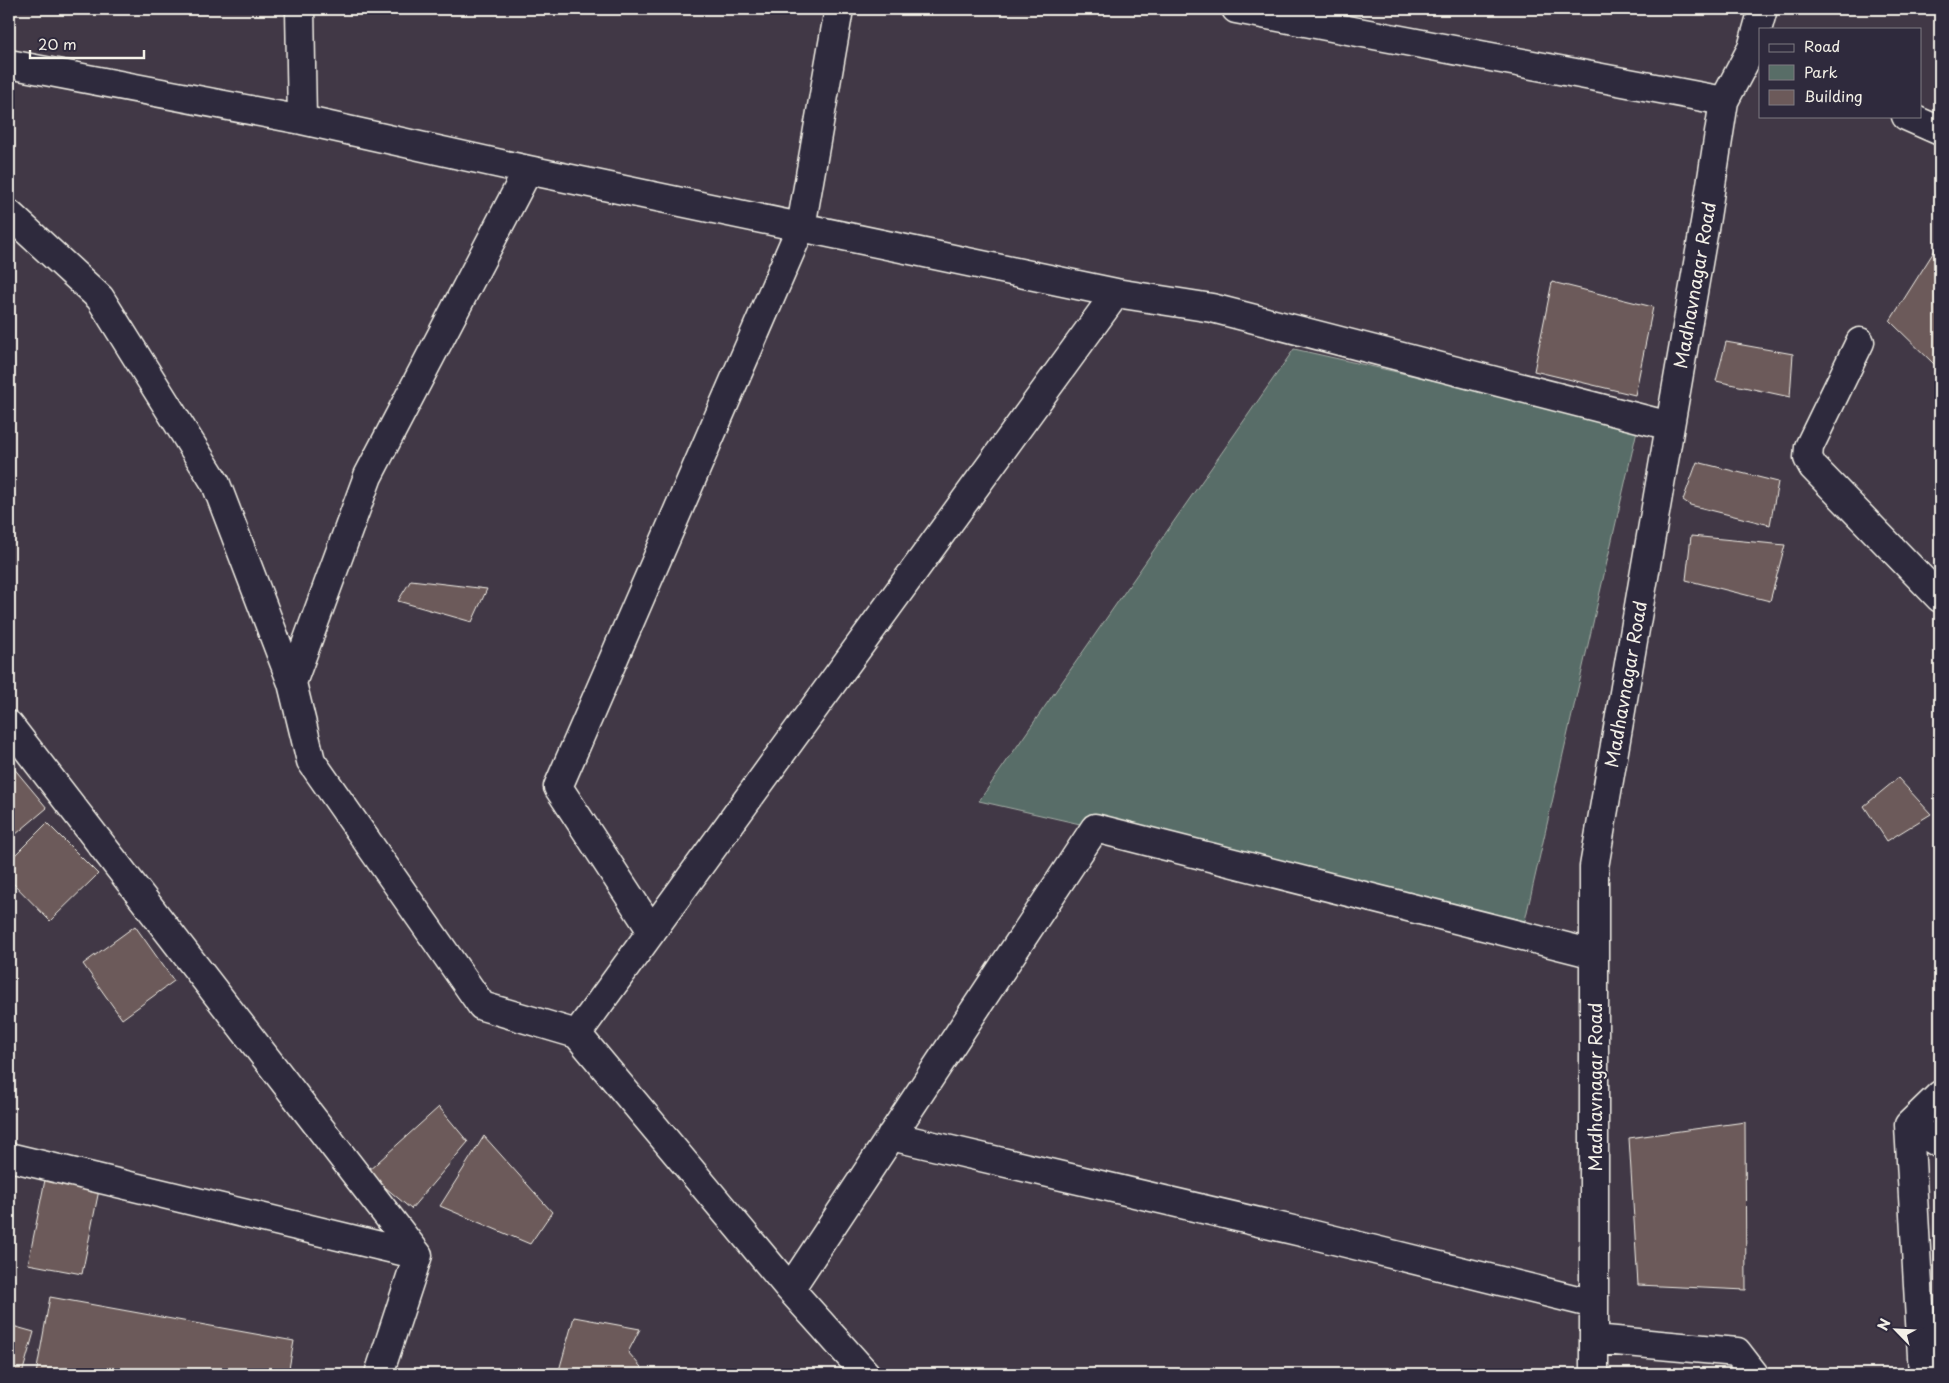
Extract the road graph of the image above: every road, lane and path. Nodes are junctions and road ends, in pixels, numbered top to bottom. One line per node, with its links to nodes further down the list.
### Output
1 (300, 9): 11 (street)
2 (839, 9): 15 (street)
3 (1236, 9): 9 (street)
4 (1763, 9): 5 (street, Madhavnagar Road)
5 (1760, 28)
6 (1759, 32): 7 (street, Madhavnagar Road)
7 (1756, 50): 9 (street, Madhavnagar Road)
8 (9, 64): 11 (street)
9 (1724, 101): 18 (street, Madhavnagar Road)
10 (1911, 118): 12 (street)
11 (302, 120): 13 (street)
12 (1940, 131)
13 (528, 170): 15 (street); 20 (street)
14 (9, 214): 20 (street)
15 (801, 227): 16 (street); 22 (street)
16 (1116, 293): 18 (street); 22 (street)
17 (1860, 342): 19 (street)
18 (1670, 426): 23 (street, Madhavnagar Road)
19 (1940, 598)
20 (292, 683): 24 (street)
21 (9, 725): 30 (street)
22 (652, 931): 24 (street)
23 (1594, 954): 27 (street); 32 (street, Madhavnagar Road)
24 (577, 1034): 31 (street)
25 (1940, 1095): 26 (street)
26 (1909, 1125): 28 (street); 38 (street)
27 (892, 1136): 31 (street); 32 (street)
28 (1940, 1144)
29 (9, 1157): 30 (street)
30 (418, 1255): 34 (street)
31 (790, 1289): 35 (street)
32 (1594, 1304): 33 (street, Madhavnagar Road)
33 (1594, 1338): 36 (street, Madhavnagar Road); 37 (street)
34 (379, 1374)
35 (866, 1374)
36 (1594, 1374)
37 (1754, 1374)
38 (1923, 1374)

